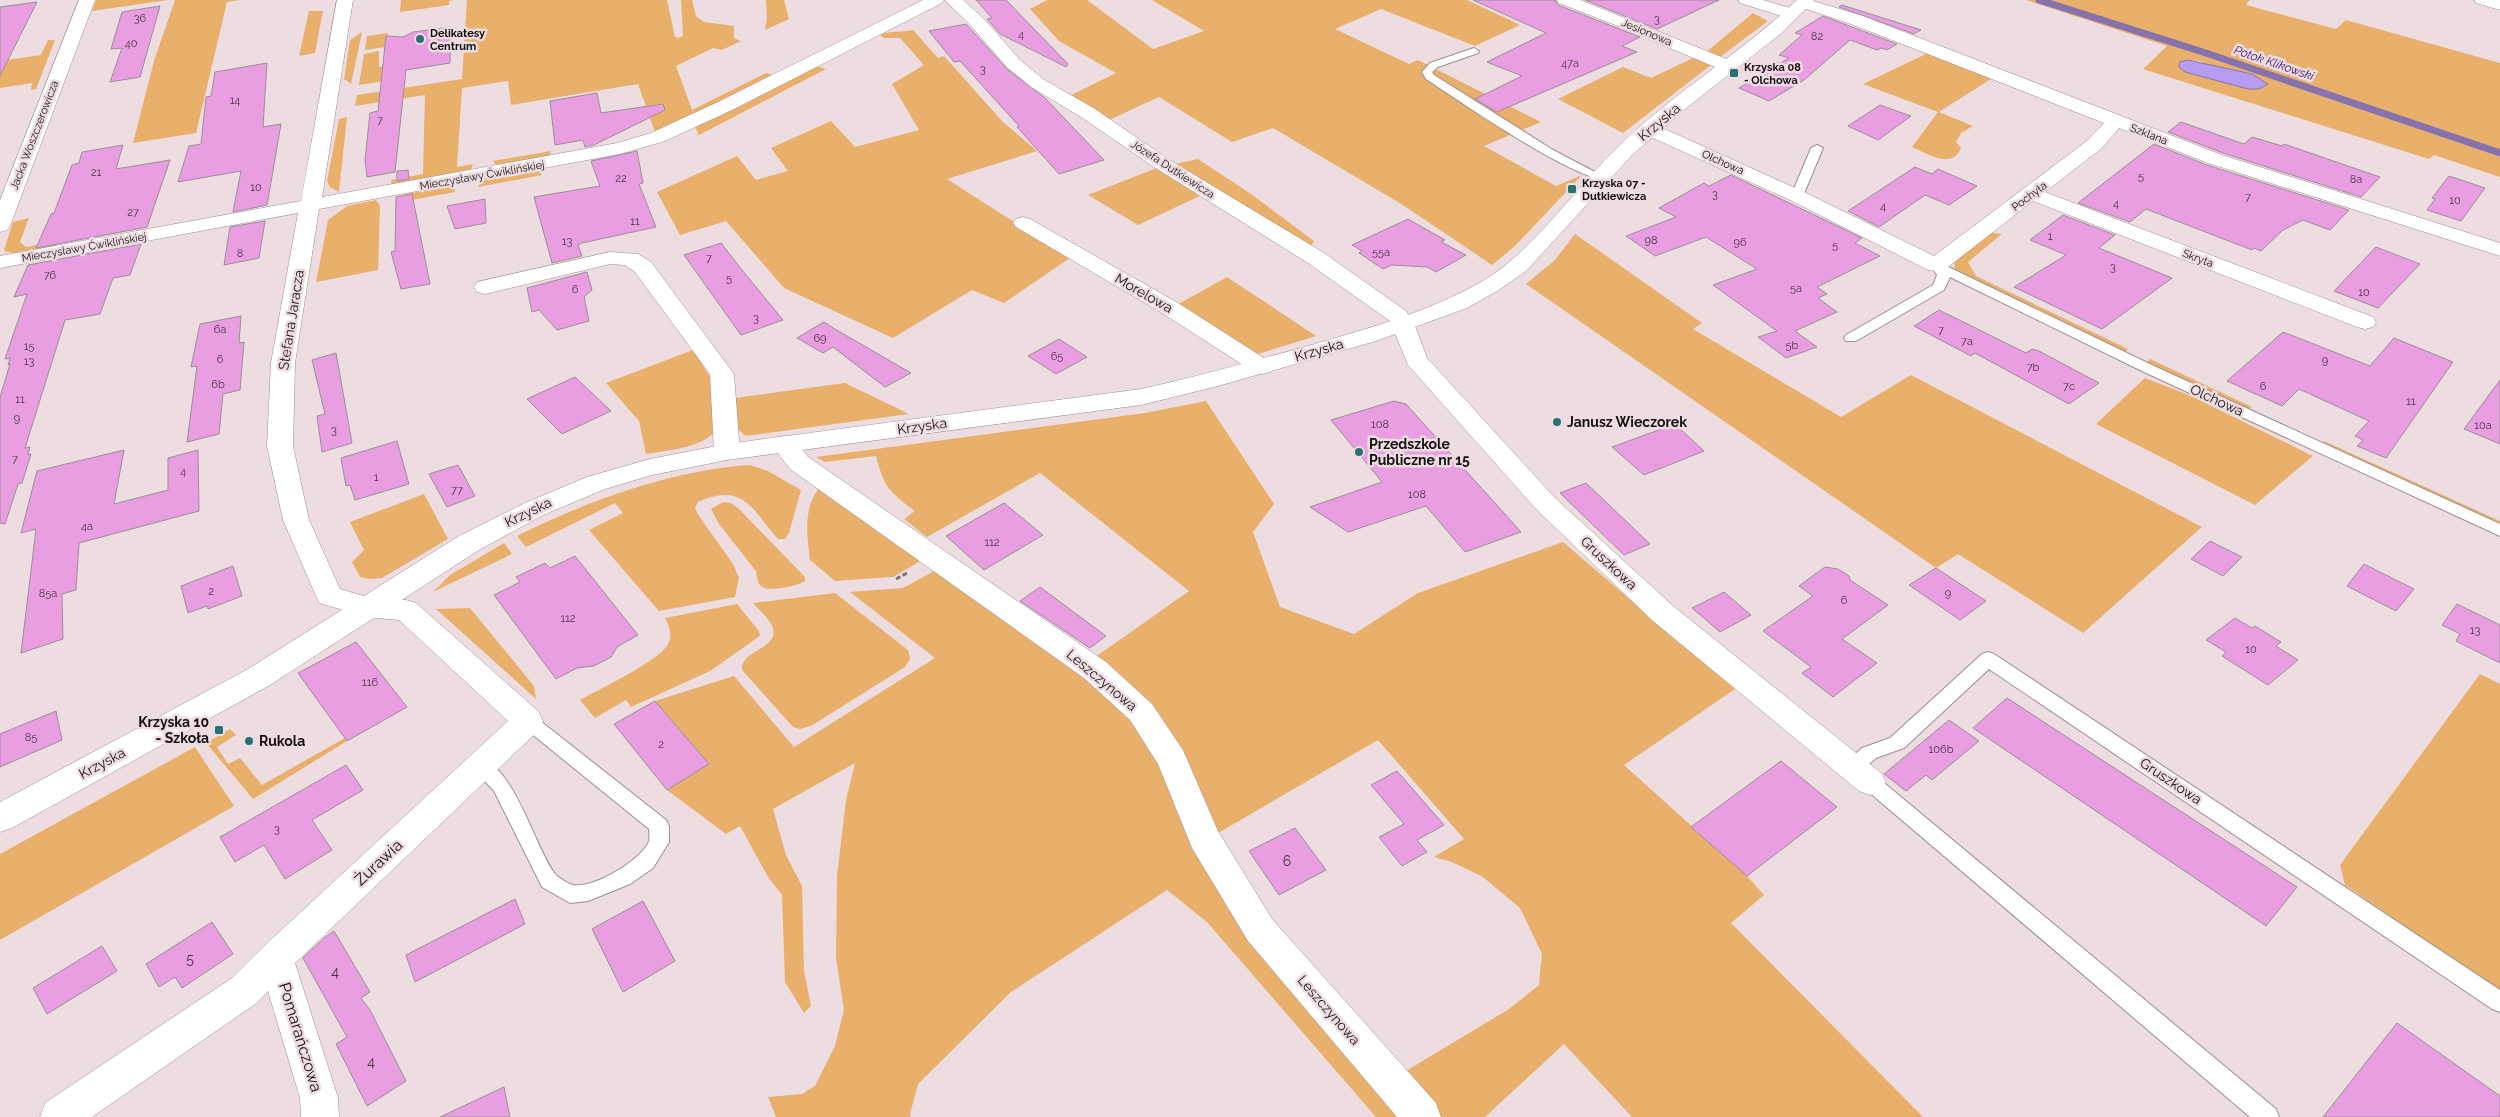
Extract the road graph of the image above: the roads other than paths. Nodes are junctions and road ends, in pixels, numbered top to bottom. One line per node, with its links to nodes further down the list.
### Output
1 (87, 0): 20 (street, Jacka Woszczerowicza)
2 (345, 0): 18 (street, Stefana Jaracza)
3 (936, 0): 18 (street, Mieczysławy Ćwiklińskiej)
4 (953, 0): 26 (street, Józefa Dutkiewicza)
5 (1565, 0): 11 (street, Jesionowa)
6 (1746, 0): 9 (street, Szklana)
7 (2482, 0): 8 (street)
8 (2500, 5)
9 (1800, 6): 11 (street, Krzyska); 12 (street, Szklana)
10 (1474, 51): 15 (lane)
11 (1728, 66): 13 (street, Krzyska)
12 (2116, 121): 16 (street, Pochyła); 21 (street, Szklana)
13 (1649, 129): 15 (street, Krzyska); 17 (street, Olchowa)
14 (1817, 148): 17 (lane)
15 (1601, 176): 26 (street, Krzyska)
16 (2032, 194): 23 (street, Pochyła); 25 (street, Skryta)
17 (1796, 196): 23 (street, Olchowa)
18 (310, 206): 22 (street, Mieczysławy Ćwiklińskiej); 32 (street, Stefana Jaracza)
19 (1023, 223): 28 (street, Morelowa)
20 (0, 226)
21 (2500, 250)
22 (0, 262)
23 (1936, 265): 27 (lane); 31 (lane, Olchowa)
24 (485, 287): 30 (street)
25 (2365, 322)
26 (1404, 324): 28 (street, Krzyska); 35 (street, Gruszkowa)
27 (1851, 338)
28 (1262, 367): 29 (street, Krzyska)
29 (784, 444): 30 (street, Krzyska); 41 (street, Leszczynowa)
30 (727, 452): 32 (street, Krzyska)
31 (2500, 530)
32 (367, 607): 33 (street); 36 (street, Krzyska)
33 (528, 721): 34 (street, Żurawia); 34 (lane)
34 (480, 766): 37 (street, Żurawia)
35 (1861, 775): 38 (lane, Gruszkowa); 42 (lane)
36 (0, 818)
37 (276, 958): 39 (street, Żurawia); 40 (street, Pomarańczowa)
38 (2500, 1002)
39 (59, 1117)
40 (320, 1117)
41 (1422, 1117)
42 (2268, 1117)

